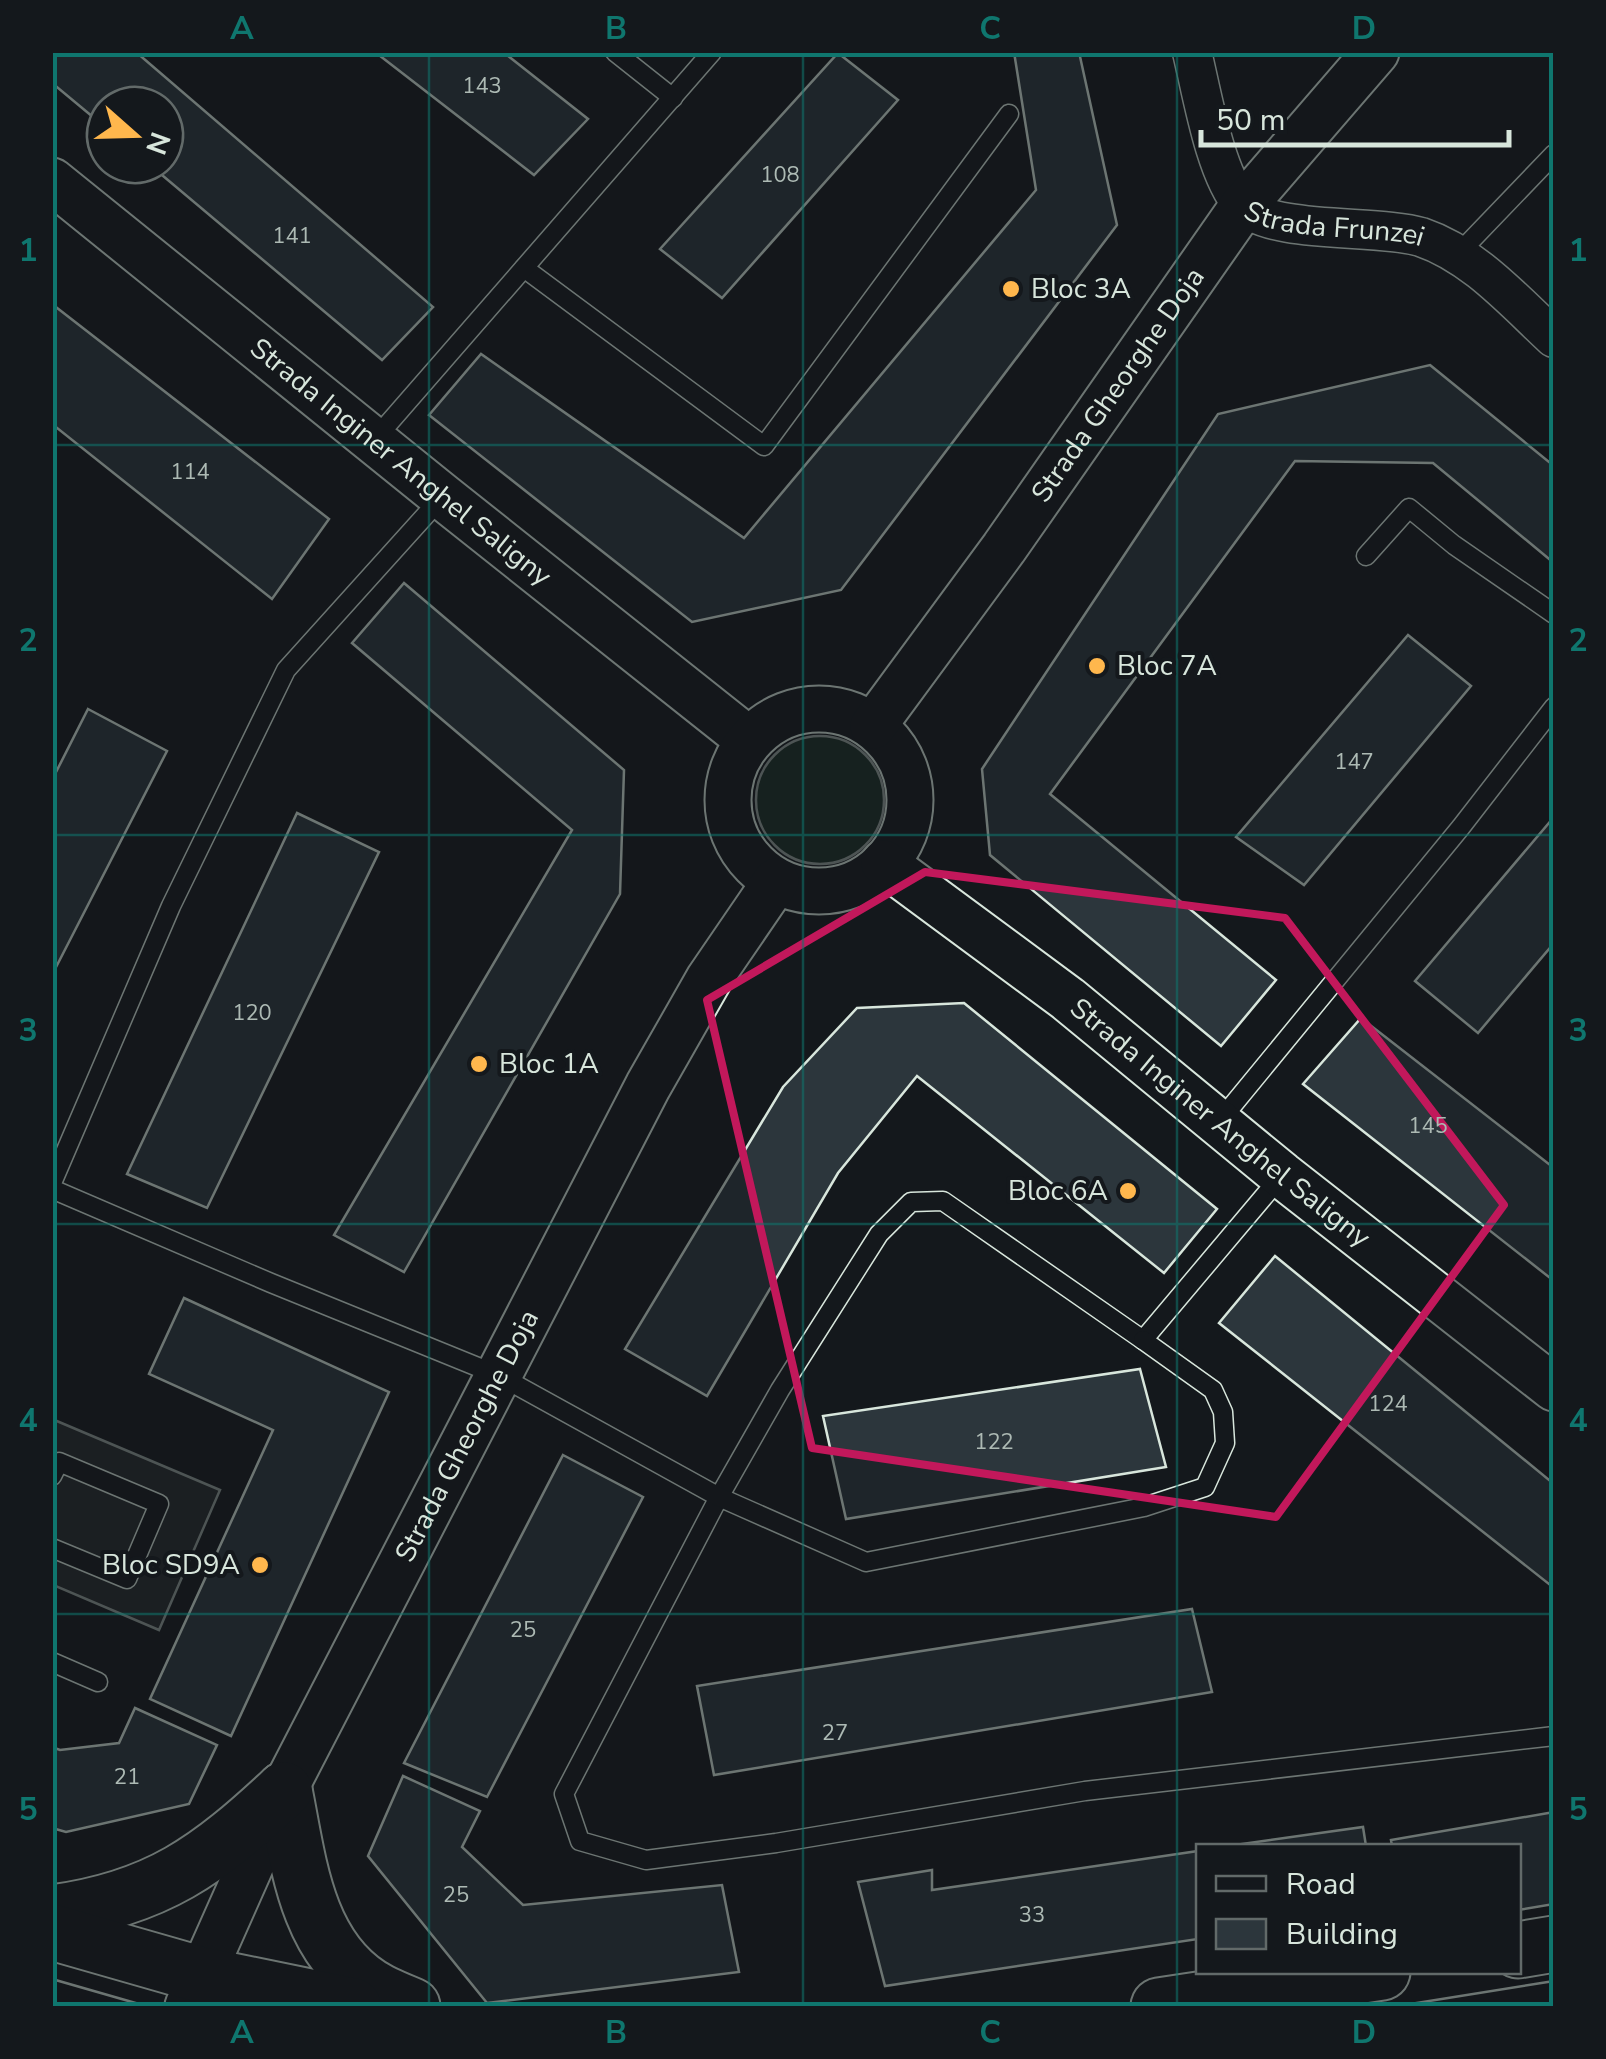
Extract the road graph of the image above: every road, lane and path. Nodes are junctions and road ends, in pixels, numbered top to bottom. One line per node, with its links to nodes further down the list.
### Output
1 (616, 52): 5 (lane)
2 (712, 52): 5 (lane)
3 (1192, 52): 9 (street, Strada Frunzei)
4 (1376, 52): 9 (street, Strada Gheorghe Doja)
5 (672, 98): 11 (lane)
6 (1009, 114): 11 (lane)
7 (1554, 154): 10 (lane)
8 (52, 180): 13 (street, Strada Inginer Anghel Saligny)
9 (1243, 206): 10 (street, Strada Frunzei); 18 (street, Strada Gheorghe Doja)
10 (1459, 253): 12 (street, Strada Frunzei)
11 (524, 268): 13 (lane)
12 (1554, 338)
13 (374, 440): 14 (street, Strada Inginer Anghel Saligny)
14 (442, 496): 19 (street, Strada Inginer Anghel Saligny); 24 (lane)
15 (1366, 556): 16 (lane)
16 (1554, 614)
17 (1554, 708): 22 (lane)
18 (872, 726): 19 (street); 20 (street)
19 (750, 740): 21 (street)
20 (884, 863): 21 (street); 22 (street, Strada Inginer Anghel Saligny)
21 (776, 881): 26 (street, Strada Gheorghe Doja)
22 (1218, 1123): 23 (street, Strada Inginer Anghel Saligny)
23 (1282, 1175): 25 (lane); 27 (street, Strada Inginer Anghel Saligny)
24 (52, 1186): 26 (lane)
25 (1142, 1340): 29 (lane); 29 (lane)
26 (500, 1376): 29 (lane); 34 (street, Strada Gheorghe Doja)
27 (1554, 1388)
28 (52, 1476): 30 (lane)
29 (719, 1497): 33 (lane)
30 (52, 1548)
31 (52, 1662): 32 (lane)
32 (98, 1682)
33 (1554, 1736)
34 (284, 1790): 35 (main road); 40 (street, Strada Gheorghe Doja); 42 (main road)
35 (52, 1913)
36 (52, 1932): 40 (main road)
37 (1554, 1944): 38 (main road)
38 (1521, 1950)
39 (1369, 1974): 43 (main road)
40 (195, 1991): 41 (main road)
41 (353, 2006)
42 (412, 2006)
43 (1159, 2006)

